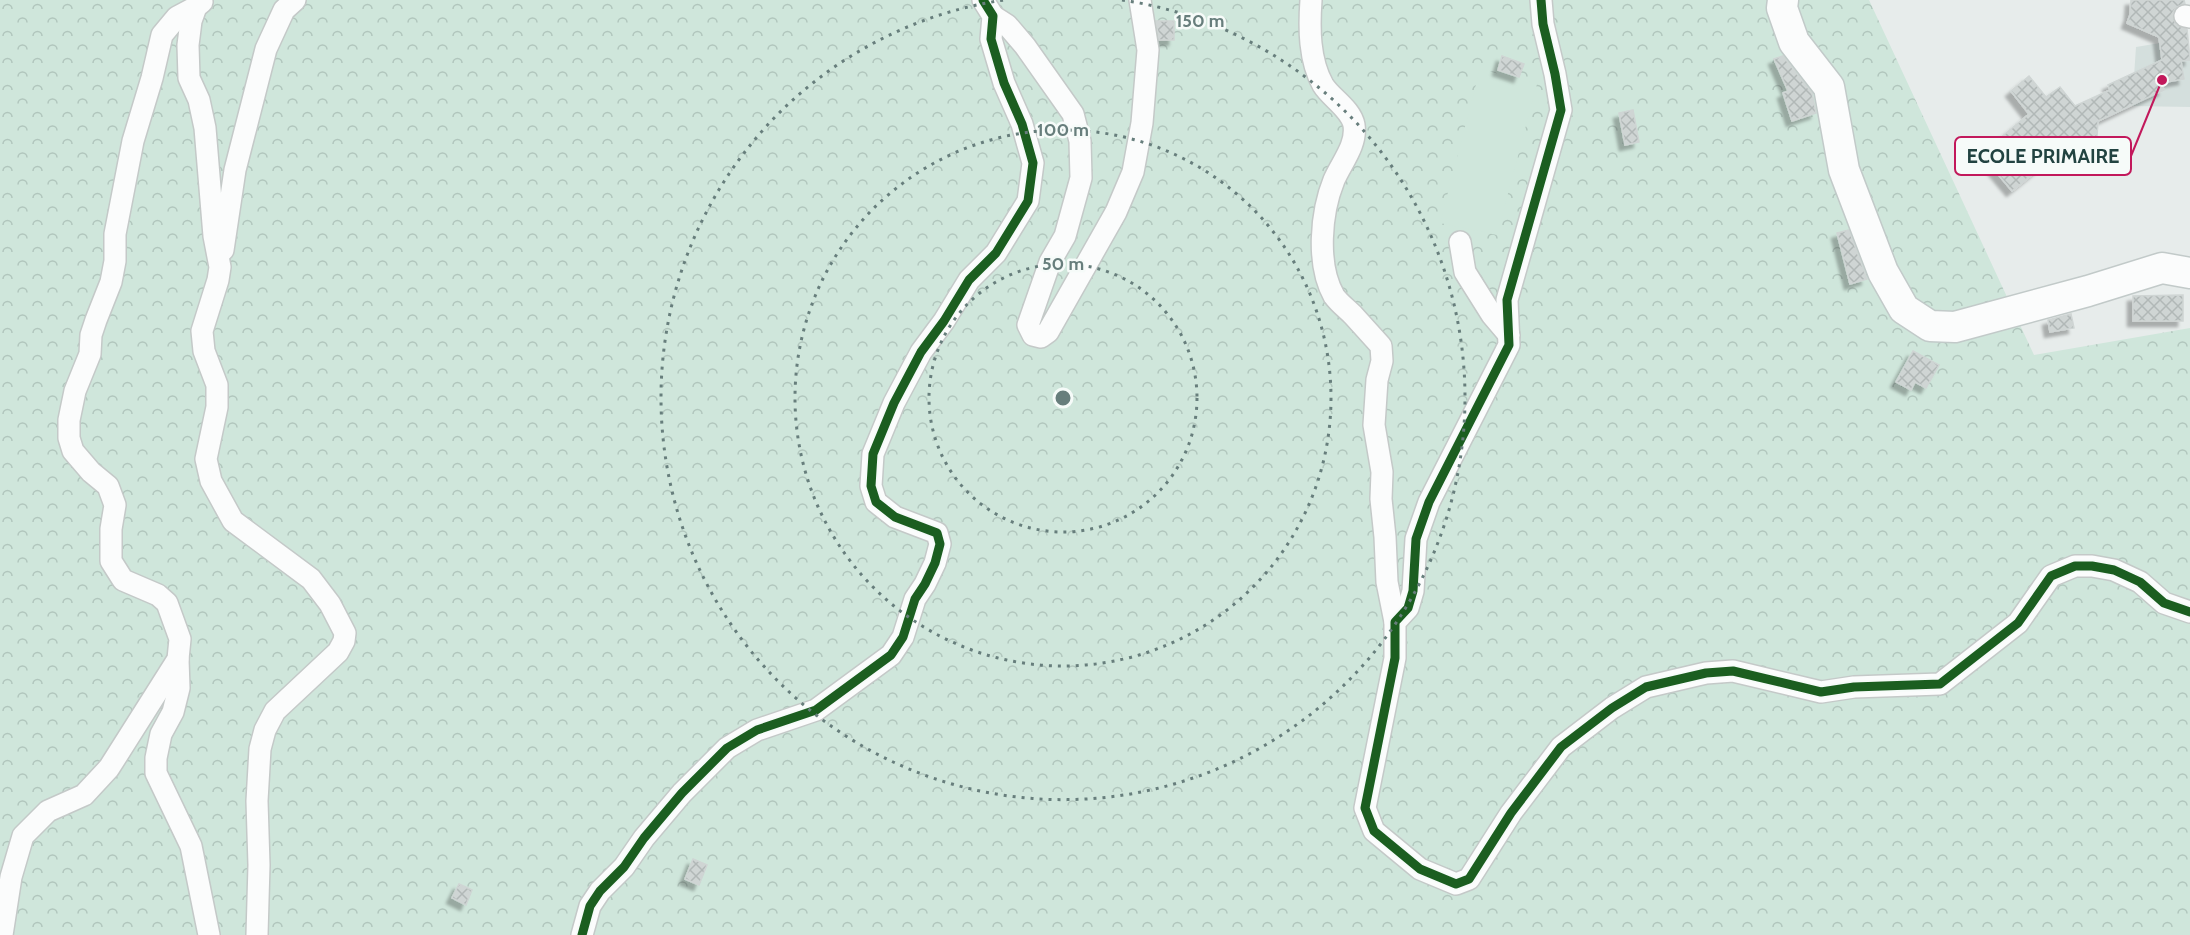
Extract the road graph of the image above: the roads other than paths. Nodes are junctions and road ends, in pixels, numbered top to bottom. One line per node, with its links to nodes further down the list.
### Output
1 (295, 0): 9 (street)
2 (1140, 0): 7 (street)
3 (1311, 0): 13 (street)
4 (1541, 0): 11 (street)
5 (1783, 0): 10 (street)
6 (200, 3): 9 (street); 14 (street)
7 (988, 8): 18 (street)
8 (1460, 242): 11 (street)
9 (220, 267): 17 (street)
10 (2190, 273)
11 (1509, 335): 13 (street)
12 (2190, 612): 13 (street)
13 (1395, 622)
14 (178, 659): 15 (street); 16 (street)
15 (2, 935)
16 (208, 935)
17 (257, 935)
18 (582, 935)

